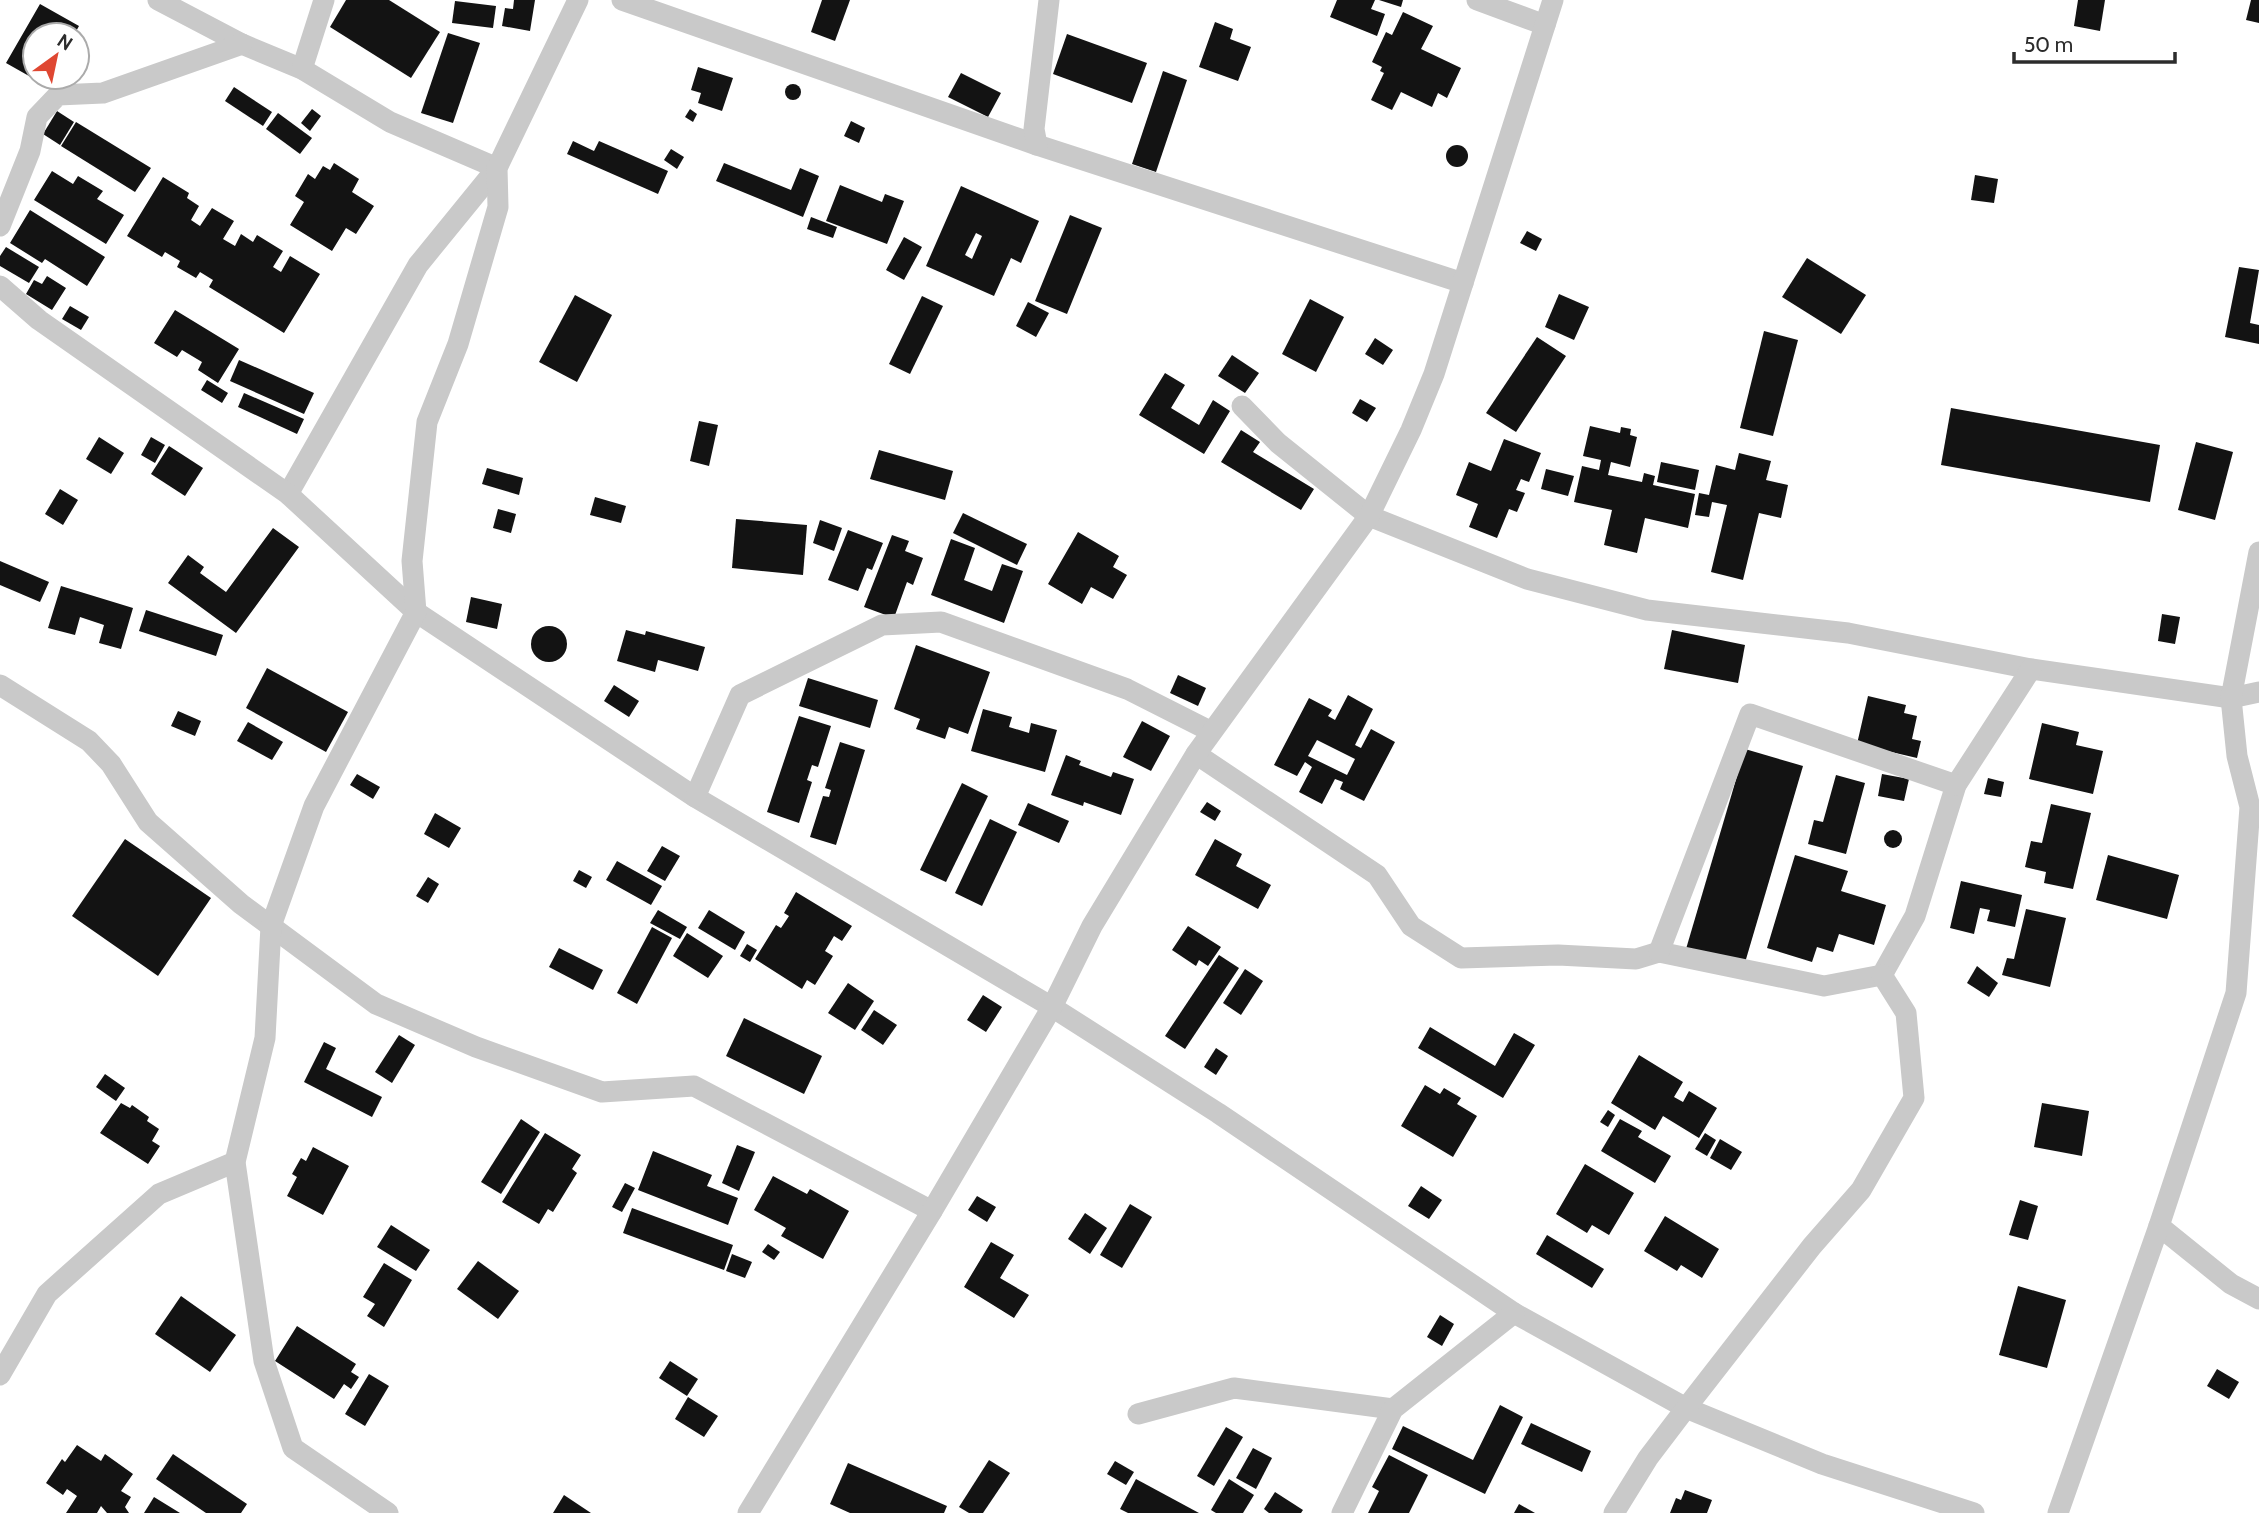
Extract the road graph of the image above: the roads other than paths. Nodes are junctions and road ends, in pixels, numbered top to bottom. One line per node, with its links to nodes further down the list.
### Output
1 (158, 0): 9 (street)
2 (324, 0): 10 (street)
3 (578, 0): 12 (street)
4 (622, 0): 11 (street)
5 (1049, 0): 11 (street)
6 (1477, 0): 8 (street)
7 (1553, 0): 8 (street)
8 (1545, 25): 14 (street)
9 (242, 44): 10 (street); 13 (street)
10 (302, 69): 12 (street)
11 (1037, 145): 14 (street)
12 (497, 168): 17 (street); 20 (street)
13 (0, 226)
14 (1463, 283): 18 (street)
15 (0, 286): 17 (street)
16 (1242, 406): 18 (street)
17 (288, 494): 20 (street)
18 (1369, 516): 21 (street); 25 (street)
19 (2259, 552): 24 (street)
20 (416, 612): 28 (street); 30 (street)
21 (2031, 669): 24 (street); 27 (street)
22 (0, 685): 30 (street)
23 (2259, 692): 24 (street)
24 (2231, 698): 29 (street)
25 (1210, 731): 26 (street); 28 (street)
26 (1196, 754): 31 (street); 33 (street)
27 (1956, 785): 31 (street); 32 (street)
28 (695, 797): 33 (street)
29 (2254, 809): 36 (street)
30 (271, 926): 34 (street); 35 (street)
31 (1659, 952): 32 (street)
32 (1882, 975): 40 (street)
33 (1052, 1007): 35 (street); 38 (street)
34 (235, 1163): 39 (street); 44 (street)
35 (932, 1211): 45 (street)
36 (2160, 1226): 37 (street); 49 (street)
37 (2259, 1299)
38 (1514, 1313): 40 (street); 41 (street)
39 (0, 1375)
40 (1686, 1408): 43 (street); 47 (street)
41 (1393, 1409): 42 (street); 46 (street)
42 (1138, 1415)
43 (1922, 1506): 48 (street)
44 (388, 1513)
45 (748, 1513)
46 (1342, 1513)
47 (1614, 1513)
48 (1974, 1513)
49 (2058, 1513)

